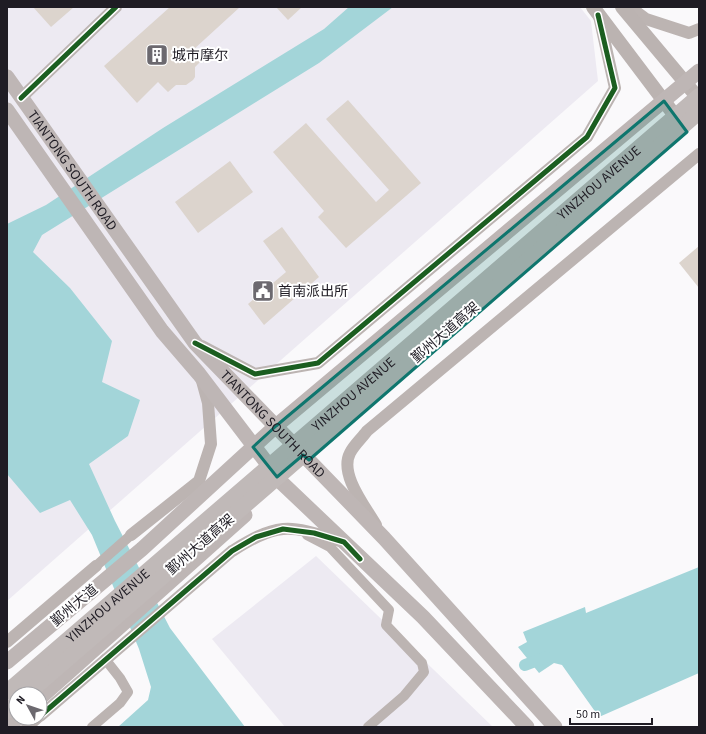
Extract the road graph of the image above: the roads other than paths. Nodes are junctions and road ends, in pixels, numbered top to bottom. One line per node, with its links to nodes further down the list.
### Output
1 (116, 7): 10 (street)
2 (622, 7): 8 (main road)
3 (630, 7): 5 (street)
4 (596, 11): 12 (main road); 18 (street)
5 (699, 29)
6 (699, 71): 8 (main road, YINZHOU AVENUE)
7 (7, 77): 10 (main road, TIANTONG SOUTH ROAD)
8 (685, 83): 11 (main road); 12 (main road, YINZHOU AVENUE)
9 (699, 96): 35 (highway, YINZHOU AVENUE, bridge)
10 (21, 98): 18 (main road, TIANTONG SOUTH ROAD)
11 (699, 99)
12 (664, 100): 16 (main road); 20 (main road, YINZHOU AVENUE)
13 (7, 110): 19 (main road, TIANTONG SOUTH ROAD)
14 (699, 112): 34 (highway, 鄞州大道高架, bridge)
15 (699, 122): 16 (main road, YINZHOU AVENUE)
16 (687, 132): 22 (main road, YINZHOU AVENUE)
17 (699, 154): 26 (street)
18 (195, 343): 20 (main road, TIANTONG SOUTH ROAD)
19 (199, 374): 21 (main road, TIANTONG SOUTH ROAD); 25 (street)
20 (276, 426): 21 (main road, YINZHOU AVENUE); 22 (main road, TIANTONG SOUTH ROAD)
21 (253, 447): 23 (main road, TIANTONG SOUTH ROAD); 27 (main road, YINZHOU AVENUE)
22 (309, 460): 23 (main road, YINZHOU AVENUE); 26 (main road, TIANTONG SOUTH ROAD)
23 (282, 483): 28 (main road, TIANTONG SOUTH ROAD); 30 (main road, YINZHOU AVENUE)
24 (300, 531): 28 (street); 30 (street); 39 (street)
25 (131, 536): 29 (street)
26 (384, 538): 41 (main road, TIANTONG SOUTH ROAD)
27 (142, 549): 33 (main road, 鄞州大道)
28 (360, 559): 40 (main road, TIANTONG SOUTH ROAD)
29 (96, 566): 31 (street)
30 (124, 634): 32 (street); 36 (main road)
31 (7, 642)
32 (105, 659): 37 (street); 38 (street)
33 (7, 662)
34 (36, 686)
35 (7, 692)
36 (48, 692)
37 (48, 709)
38 (92, 727)
39 (368, 727)
40 (528, 727)
41 (555, 727)

